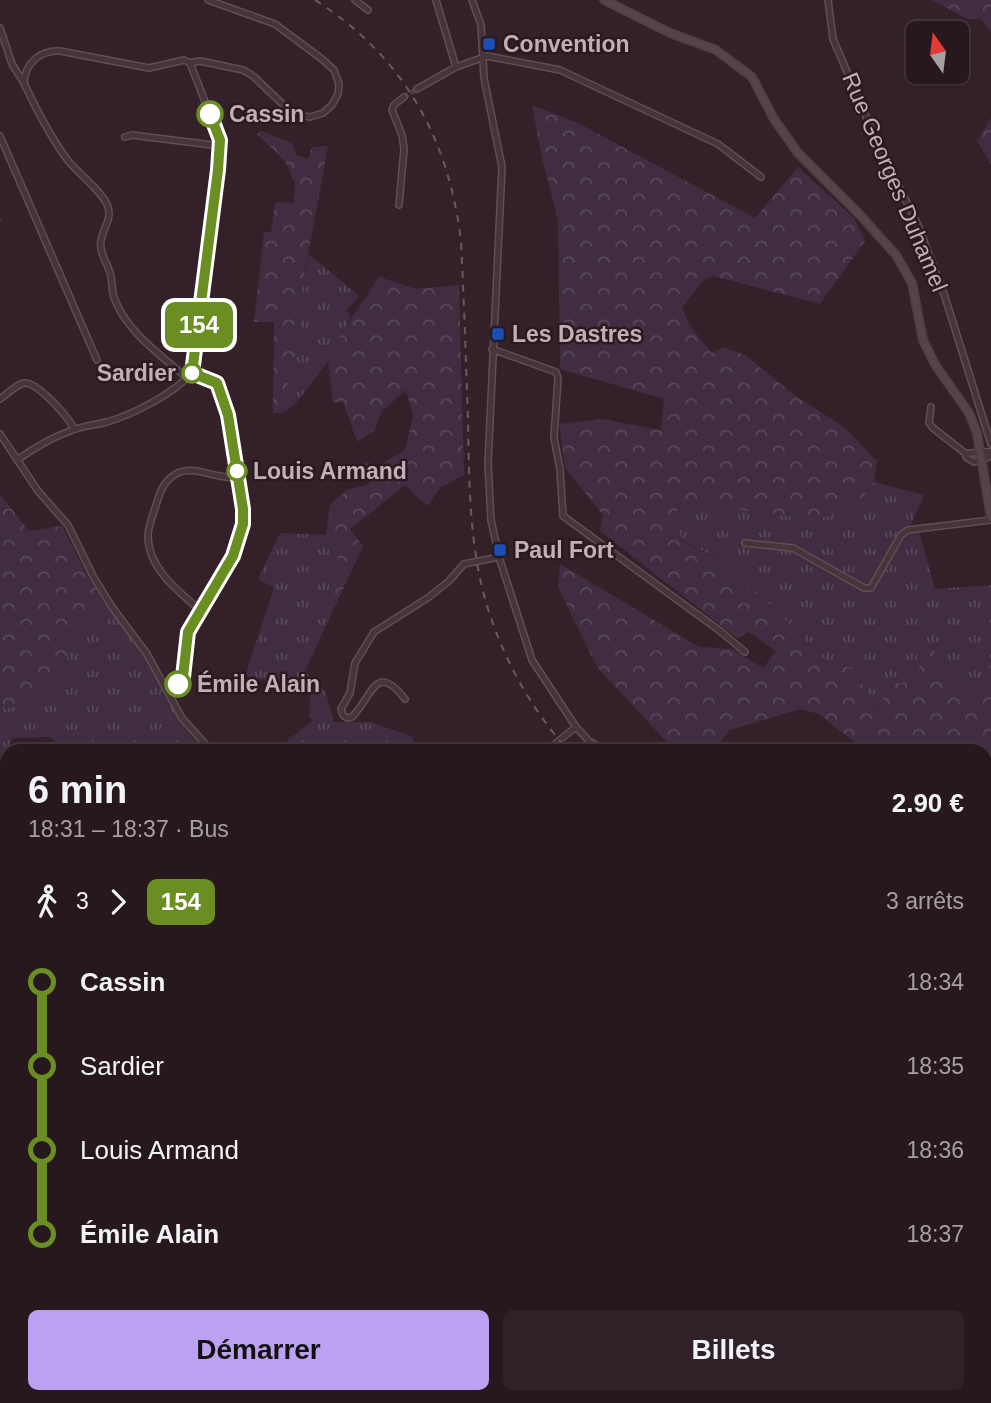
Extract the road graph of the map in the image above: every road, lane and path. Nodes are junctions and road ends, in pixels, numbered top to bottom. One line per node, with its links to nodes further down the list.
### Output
1 (208, 0): 10 (street)
2 (355, 0): 7 (street)
3 (436, 0): 11 (street)
4 (472, 0): 9 (street)
5 (604, 0): 28 (main road)
6 (828, 0): 27 (street, Rue Georges Duhamel)
7 (368, 10)
8 (0, 27): 12 (street)
9 (484, 58): 11 (street); 18 (street); 20 (street)
10 (190, 63): 12 (street); 17 (street)
11 (456, 67): 13 (street)
12 (24, 83): 22 (street)
13 (417, 89)
14 (404, 97): 19 (street)
15 (0, 136): 21 (street)
16 (125, 137): 17 (street)
17 (220, 146): 22 (street)
18 (761, 177)
19 (399, 205)
20 (492, 349): 36 (street); 38 (street)
21 (97, 360)
22 (190, 375): 25 (street); 33 (street)
23 (0, 399): 25 (street)
24 (931, 407): 29 (street)
25 (74, 429): 31 (street)
26 (0, 434): 31 (street)
27 (991, 444)
28 (981, 450): 29 (street); 30 (street); 32 (main road)
29 (965, 453): 32 (street)
30 (991, 454): 32 (street)
31 (17, 460): 39 (street)
32 (982, 460): 34 (main road)
33 (238, 477): 37 (street); 37 (street)
34 (991, 518): 35 (street)
35 (746, 543)
36 (499, 557): 40 (street); 41 (street)
37 (199, 610): 39 (street)
38 (745, 652)
39 (168, 690): 42 (street)
40 (405, 699)
41 (576, 727): 43 (street); 44 (street)
42 (205, 744)
43 (555, 744)
44 (594, 744)

